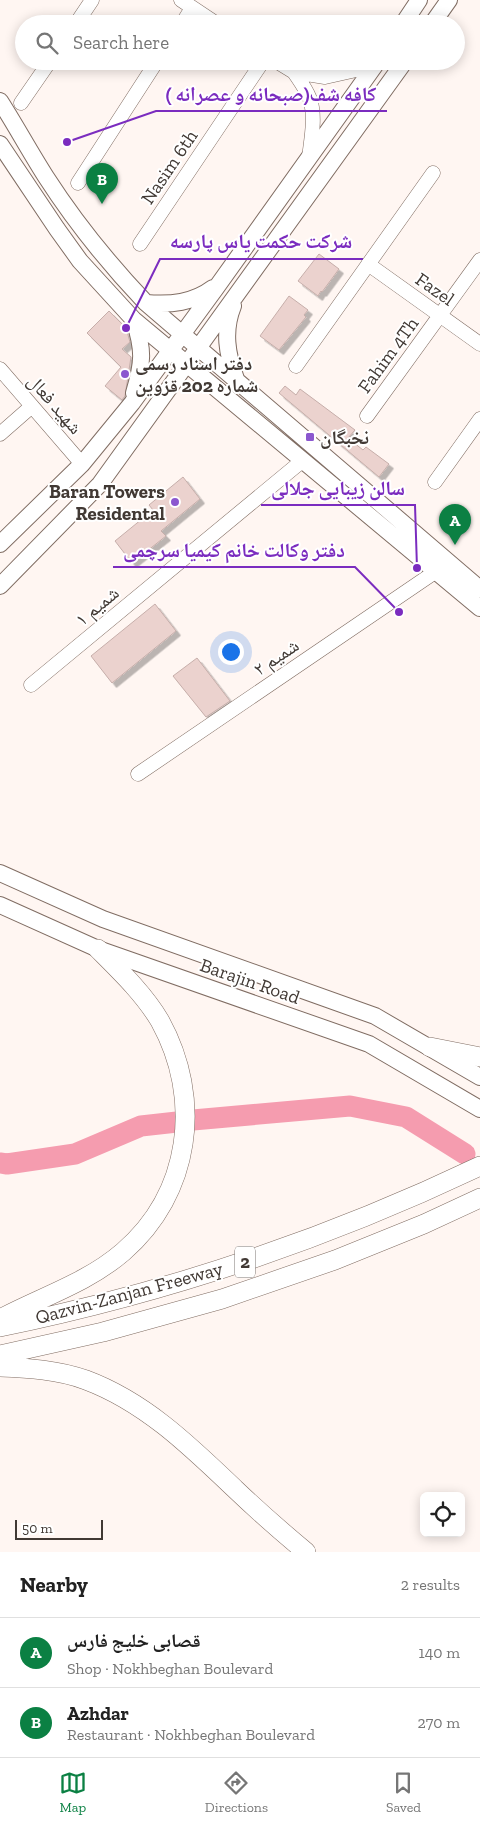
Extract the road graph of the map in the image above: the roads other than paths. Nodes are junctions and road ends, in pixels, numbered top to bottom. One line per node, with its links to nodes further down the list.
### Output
1 (92, 0): 5 (street)
2 (419, 0): 7 (main road)
3 (448, 0): 8 (main road)
4 (187, 4): 6 (street)
5 (82, 15)
6 (204, 15)
7 (409, 15)
8 (438, 15)
9 (44, 70): 18 (street)
10 (151, 70): 22 (street)
11 (257, 70): 23 (street, Nasim 6th)
12 (291, 70): 16 (street)
13 (352, 70): 16 (street)
14 (372, 70): 20 (main road)
15 (399, 70): 27 (main road)
16 (294, 72): 20 (street)
17 (0, 101): 28 (main road)
18 (21, 103)
19 (0, 144): 30 (main road)
20 (309, 158): 26 (main road)
21 (433, 173): 25 (street)
22 (78, 183)
23 (140, 244)
24 (480, 260): 29 (street, Fahim 4Th)
25 (368, 264): 29 (street, Fazel); 36 (street)
26 (218, 285): 27 (main road); 28 (main road); 31 (main road)
27 (235, 299): 33 (main road); 38 (main road)
28 (146, 303): 31 (main road)
29 (440, 315): 32 (street, Fazel); 41 (street, Fahim 4Th)
30 (134, 320): 34 (main road); 39 (main road)
31 (182, 334): 33 (main road); 34 (main road)
32 (480, 344)
33 (198, 348): 35 (main road); 38 (main road)
34 (169, 350): 35 (main road); 39 (main road)
35 (186, 364): 44 (main road); 49 (main road)
36 (296, 366)
37 (2, 374): 40 (street, شهید فعال)
38 (237, 381): 50 (main road)
39 (132, 403): 45 (main road)
40 (32, 406): 43 (street); 45 (street, شهید فعال)
41 (367, 416)
42 (480, 419): 46 (street)
43 (0, 434)
44 (302, 460): 48 (main road); 52 (street, شمیم ۱)
45 (82, 464): 47 (main road)
46 (436, 482)
47 (0, 544)
48 (435, 572): 51 (main road); 53 (street, شمیم ۲)
49 (0, 586)
50 (480, 589)
51 (480, 608)
52 (31, 685)
53 (138, 774)
54 (0, 873): 57 (main road, Barajin Road)
55 (0, 905): 56 (main road, Barajin Road)
56 (98, 949): 60 (main road, Barajin Road); 63 (highway)
57 (430, 1047): 58 (highway); 59 (main road, Barajin Road)
58 (480, 1057)
59 (480, 1077)
60 (480, 1110)
61 (480, 1166): 64 (highway, Qazvin-Zanjan Freeway / 2)
62 (480, 1198): 65 (highway, Qazvin-Zanjan Freeway / 2)
63 (0, 1319)
64 (0, 1327)
65 (0, 1355)
66 (0, 1366): 67 (highway)
67 (306, 1552)

